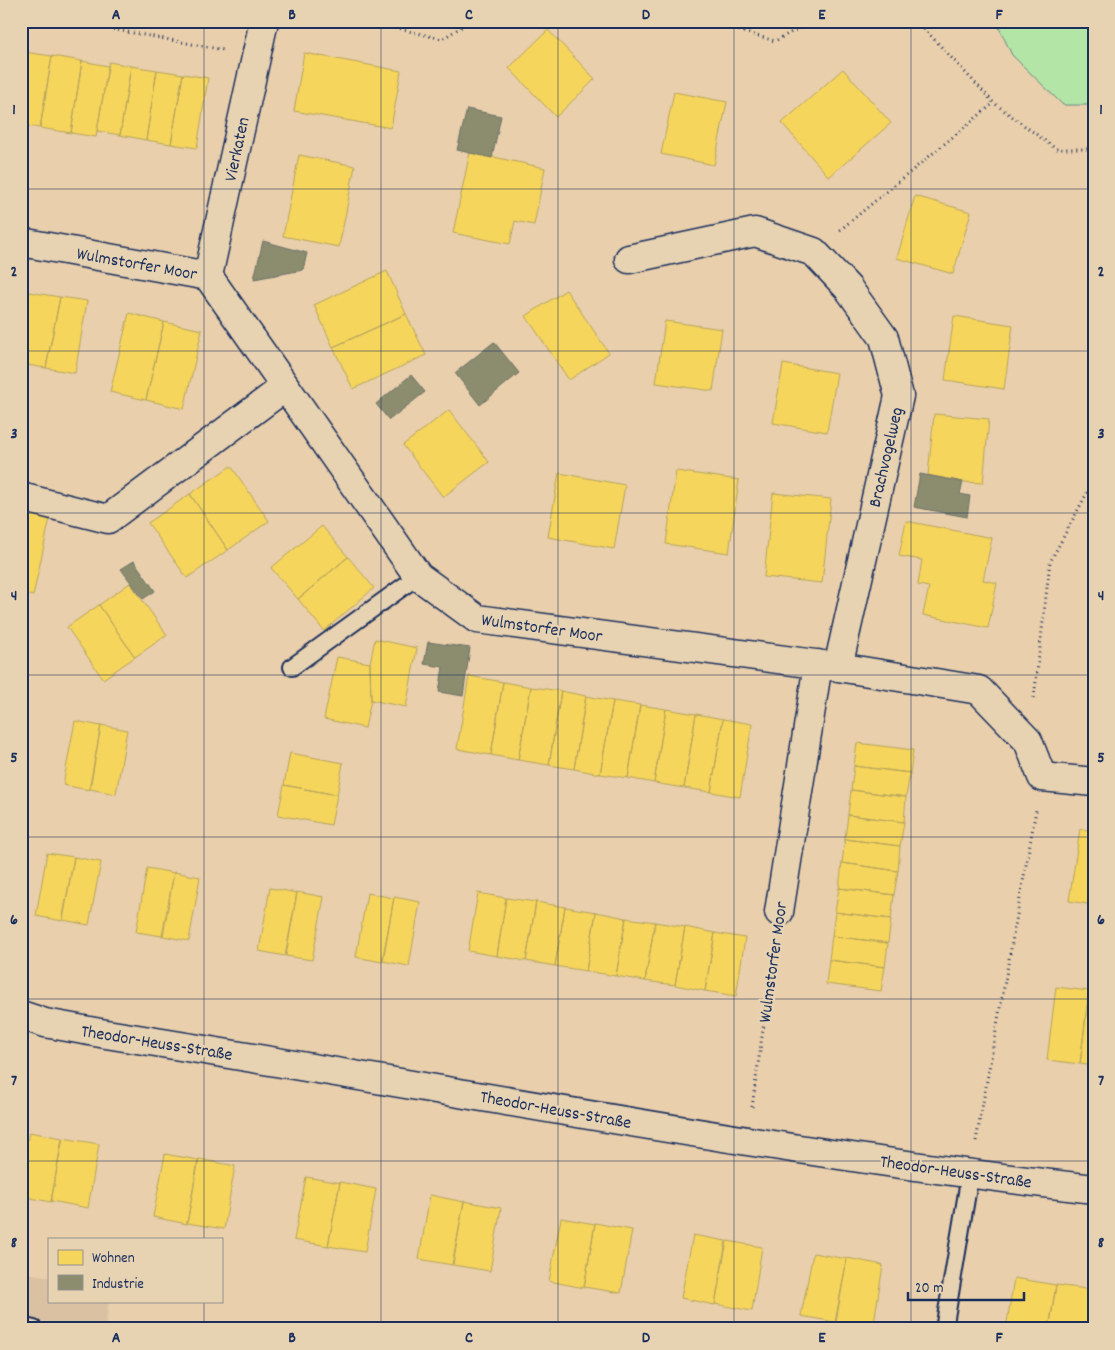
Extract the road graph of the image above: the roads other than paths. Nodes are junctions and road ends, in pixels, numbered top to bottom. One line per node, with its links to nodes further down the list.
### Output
1 (264, 21): 4 (street, Vierkaten)
2 (21, 242): 4 (street, Wulmstorfer Moor)
3 (629, 259): 8 (street, Brachvogelweg)
4 (208, 276): 5 (street, Wulmstorfer Moor)
5 (285, 387): 6 (street); 7 (street, Wulmstorfer Moor)
6 (21, 497)
7 (418, 576): 8 (street, Wulmstorfer Moor); 9 (lane)
8 (828, 666): 10 (street, Wulmstorfer Moor); 11 (street, Wulmstorfer Moor)
9 (292, 668)
10 (1094, 782)
11 (779, 912)
12 (21, 1015): 13 (street, Theodor-Heuss-Straße)
13 (970, 1175): 14 (street, Theodor-Heuss-Straße); 17 (lane)
14 (1094, 1189)
15 (21, 1326): 16 (lane)
16 (34, 1329)
17 (944, 1329)

